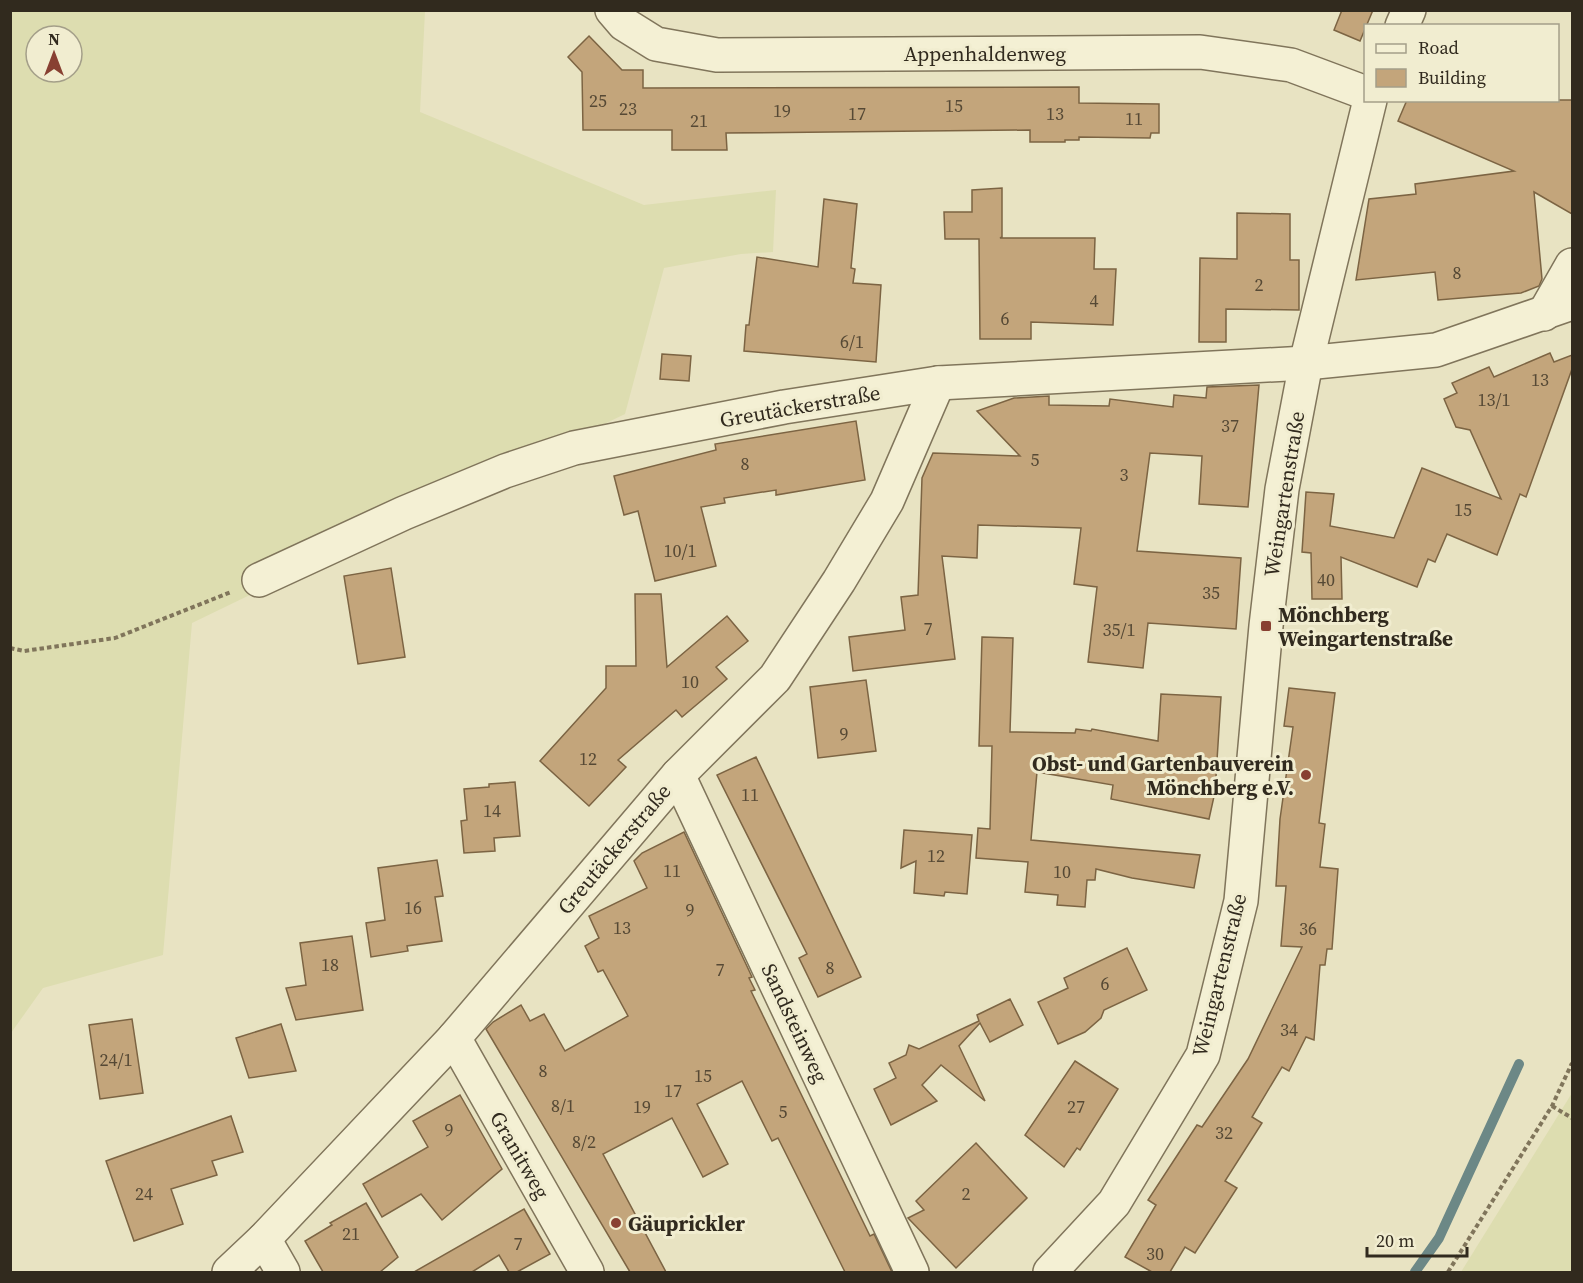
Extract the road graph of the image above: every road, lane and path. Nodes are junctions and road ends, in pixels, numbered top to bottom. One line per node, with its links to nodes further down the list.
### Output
1 (612, 10): 4 (street, Appenhaldenweg)
2 (1409, 10): 3 (street)
3 (1403, 24)
4 (1364, 93)
5 (1370, 102): 8 (street, Weingartenstraße)
6 (1572, 265): 7 (street)
7 (1558, 308): 8 (street, Greutäckerstraße)
8 (1306, 363): 9 (street, Greutäckerstraße); 22 (street, Weingartenstraße)
9 (938, 383): 10 (street, Greutäckerstraße); 12 (street, Greutäckerstraße)
10 (259, 580): 11 (path)
11 (10, 648)
12 (678, 775): 13 (street, Greutäckerstraße); 21 (street, Sandsteinweg)
13 (454, 1038): 17 (street, Greutäckerstraße); 20 (street, Granitweg)
14 (1572, 1063): 15 (path)
15 (1552, 1106): 16 (path); 23 (path)
16 (1572, 1118)
17 (264, 1239): 18 (street, Greutäckerstraße); 19 (street)
18 (229, 1272)
19 (283, 1272)
20 (587, 1272)
21 (912, 1272)
22 (1050, 1272)
23 (1448, 1272)

